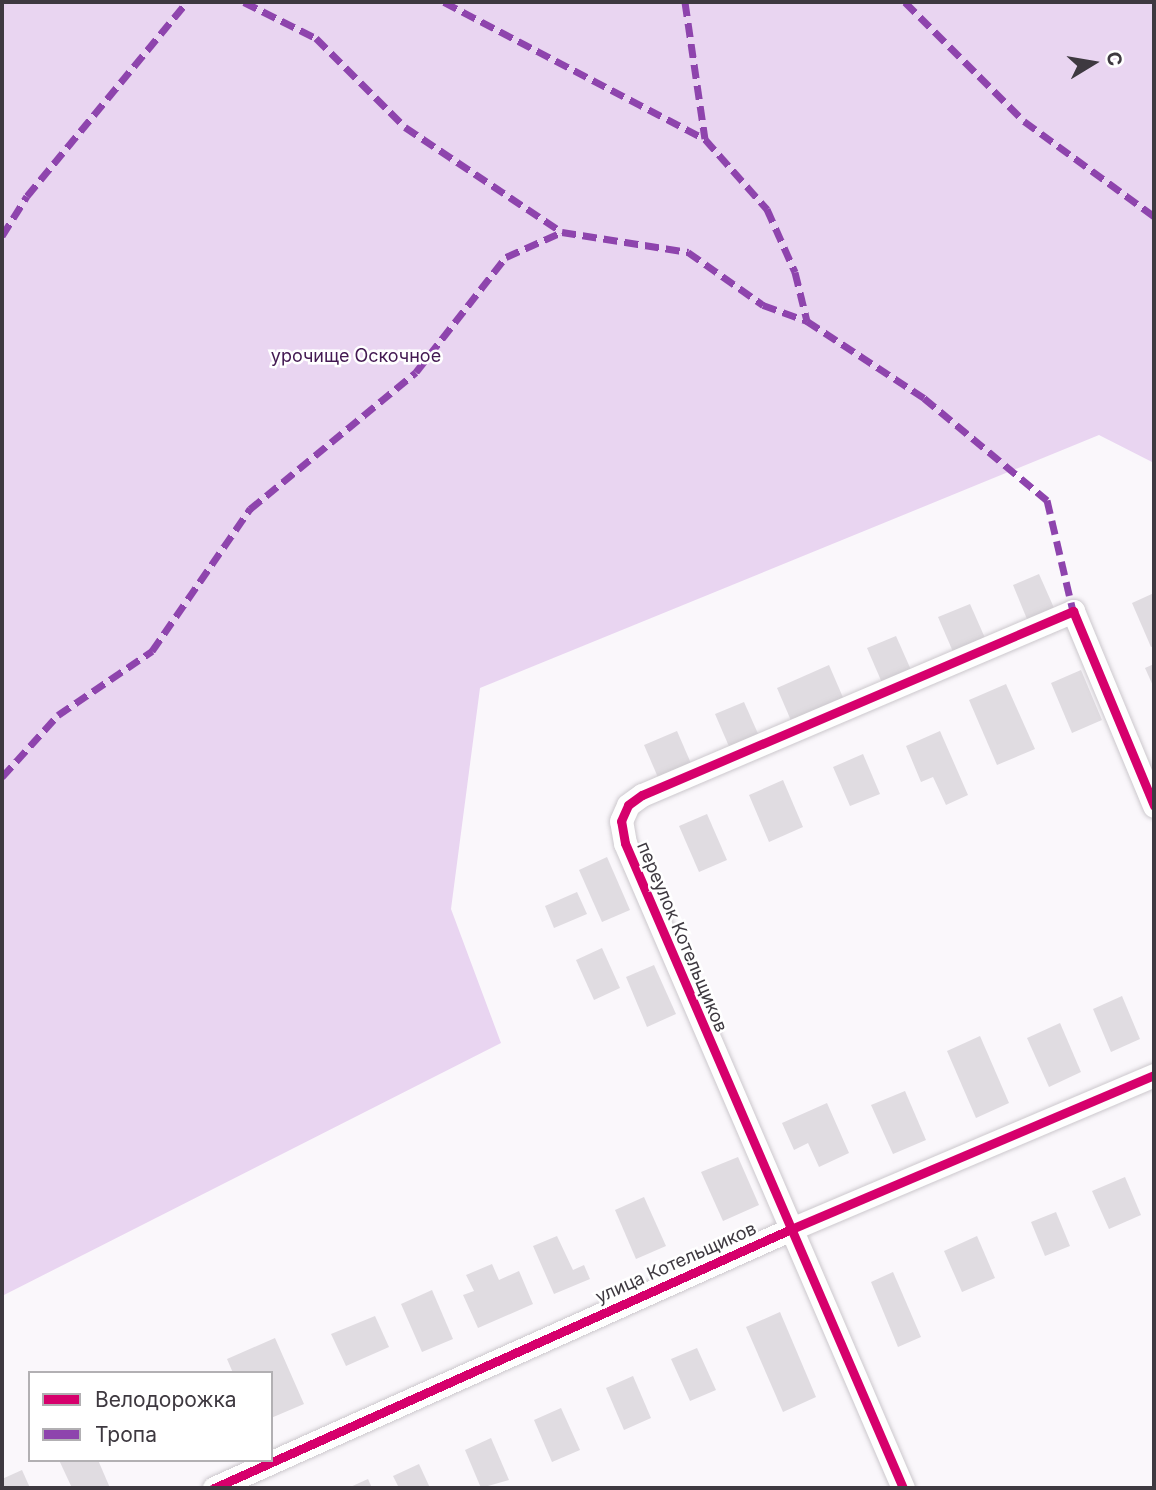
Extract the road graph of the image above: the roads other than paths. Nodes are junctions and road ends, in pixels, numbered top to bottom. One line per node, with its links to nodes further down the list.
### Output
1 (1154, 806): 3 (street, переулок Котельщиков)
2 (1154, 1074): 3 (street, улица Котельщиков)
3 (789, 1230): 5 (street, улица Котельщиков); 7 (street, переулок Котельщиков)
4 (272, 1462): 6 (street, улица Котельщиков)
5 (273, 1462)
6 (214, 1488)
7 (903, 1488)

